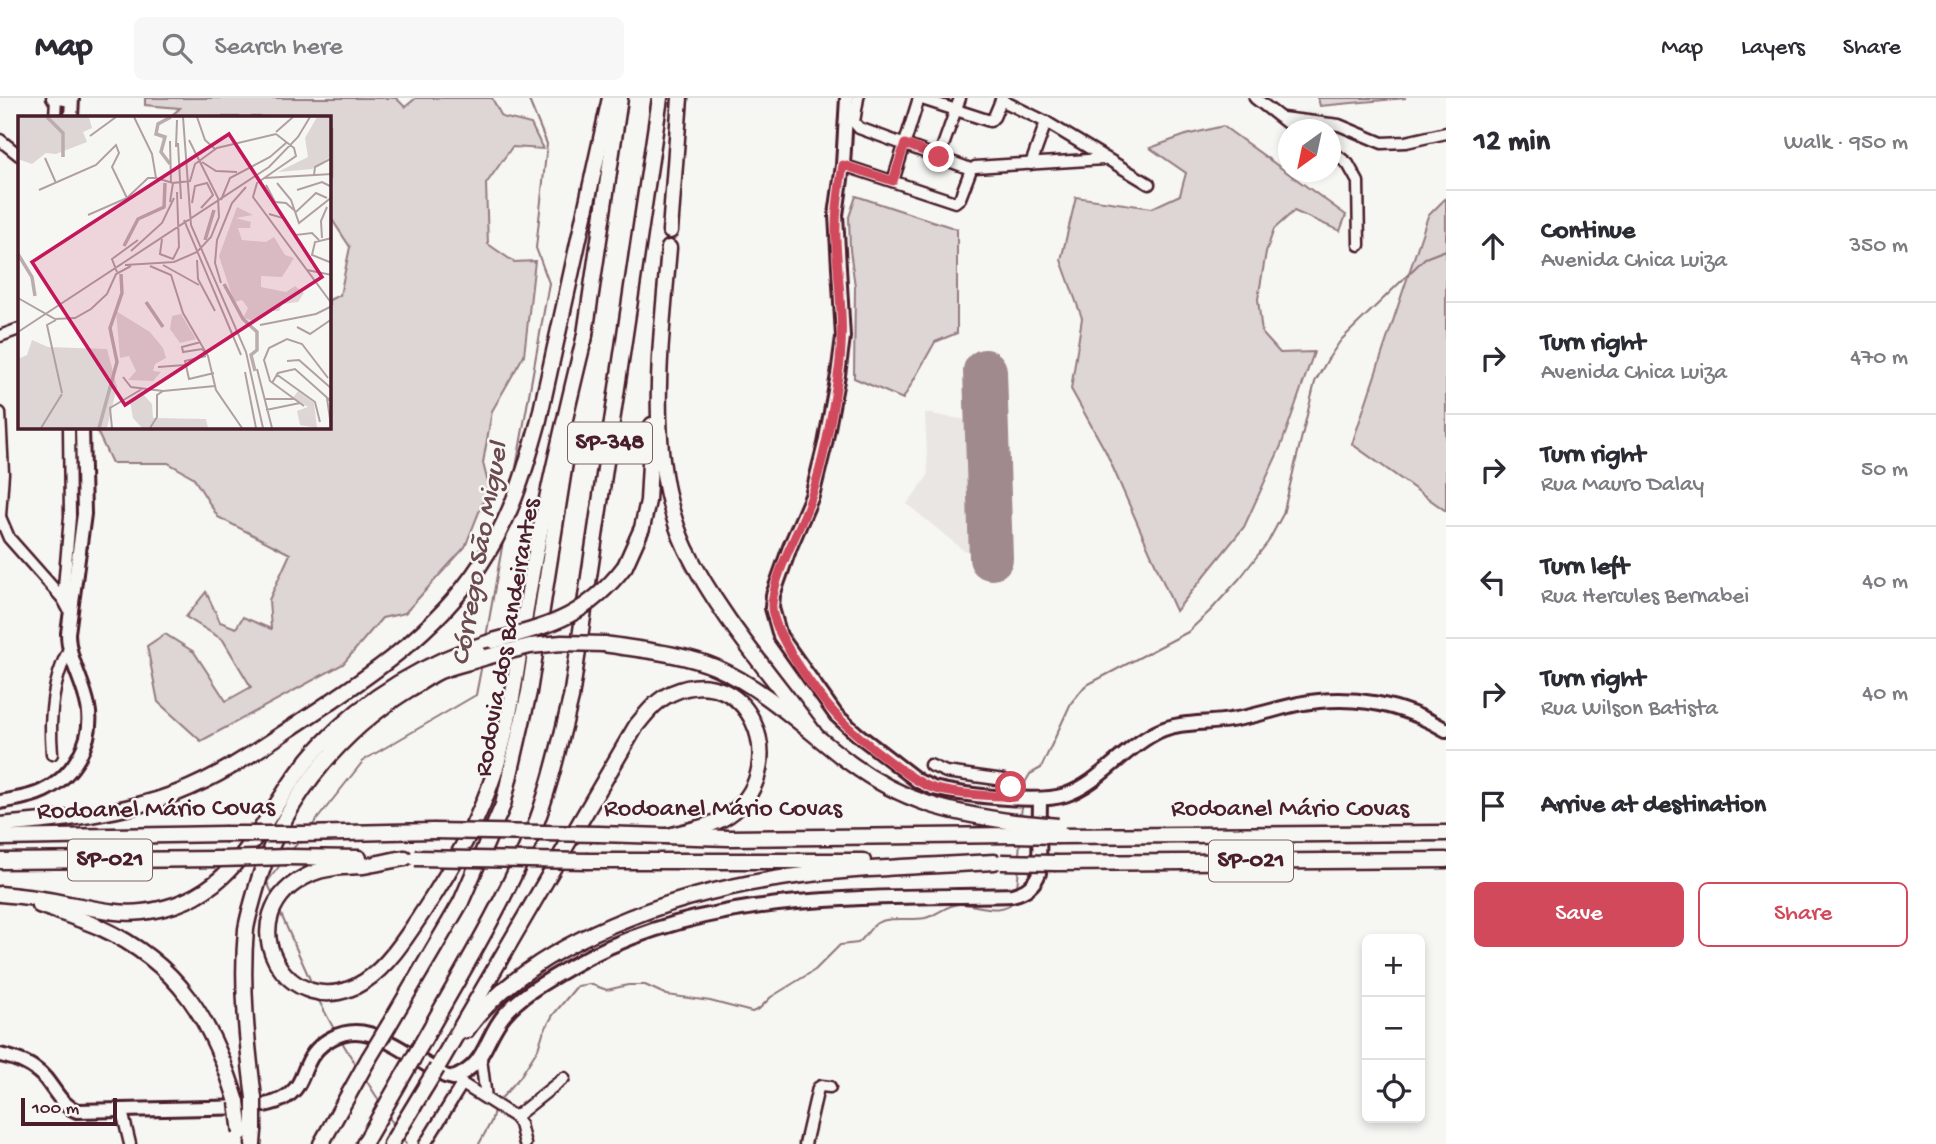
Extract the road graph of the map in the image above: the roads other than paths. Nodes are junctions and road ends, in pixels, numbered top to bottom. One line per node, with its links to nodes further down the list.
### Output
1 (610, 98): 49 (highway)
2 (620, 98): 32 (highway, Rodovia dos Bandeirantes / SP-348)
3 (660, 98): 71 (highway, SP-348, bridge)
4 (680, 98): 28 (highway)
5 (847, 98): 24 (main road)
6 (858, 98): 18 (street)
7 (919, 98): 13 (street); 18 (street)
8 (960, 98): 13 (street)
9 (1255, 98): 14 (street)
10 (54, 99): 12 (street)
11 (1001, 99): 13 (street); 15 (street)
12 (72, 100)
13 (956, 109): 20 (street)
14 (1282, 118): 16 (street)
15 (1046, 122): 22 (street); 23 (street)
16 (1446, 132)
17 (0, 139): 19 (street)
18 (905, 144): 20 (street); 26 (street)
19 (18, 154)
20 (939, 157): 26 (street)
21 (1341, 158): 29 (street)
22 (1105, 159): 23 (street); 27 (street)
23 (1031, 164): 25 (street)
24 (843, 165): 26 (street); 46 (main road)
25 (975, 167)
26 (893, 181)
27 (1149, 184)
28 (670, 231)
29 (1359, 245)
30 (669, 248): 34 (highway)
31 (18, 329): 33 (street)
32 (584, 335): 54 (highway); 70 (highway, Rodovia dos Bandeirantes / SP-348, bridge)
33 (0, 336)
34 (659, 402): 43 (highway); 58 (highway, bridge)
35 (0, 413): 38 (street)
36 (69, 429): 39 (street)
37 (82, 429): 40 (main road)
38 (0, 516): 39 (street)
39 (63, 599): 40 (street)
40 (70, 612): 41 (main road)
41 (68, 651): 44 (street); 48 (main road)
42 (1446, 730): 47 (main road)
43 (814, 733): 50 (highway); 68 (highway, bridge)
44 (52, 754)
45 (930, 765): 46 (street)
46 (1014, 797): 47 (main road)
47 (1040, 800): 60 (main road)
48 (0, 802)
49 (0, 825)
50 (1014, 829): 51 (highway, Rodoanel Mário Covas / SP-021, bridge); 52 (highway, Rodoanel Mário Covas / SP-021)
51 (1446, 833)
52 (668, 836): 53 (highway, Rodoanel Mário Covas / SP-021, bridge); 61 (highway)
53 (0, 838)
54 (410, 858): 56 (highway, Rodoanel Mário Covas / SP-021, bridge); 57 (highway, Rodoanel Mário Covas / SP-021, bridge)
55 (1446, 860): 57 (highway, Rodoanel Mário Covas / SP-021, bridge)
56 (0, 861)
57 (997, 862): 61 (highway)
58 (7, 895): 68 (highway, bridge)
59 (0, 1055): 66 (main road)
60 (481, 1058): 63 (main road); 65 (street)
61 (443, 1061): 72 (highway, bridge)
62 (564, 1078): 67 (street)
63 (457, 1081): 65 (street); 66 (main road); 73 (street)
64 (830, 1087): 75 (street)
65 (486, 1098): 67 (street)
66 (122, 1111): 69 (street)
67 (515, 1117): 74 (street)
68 (248, 1138)
69 (130, 1144)
70 (321, 1144)
71 (365, 1144)
72 (391, 1144)
73 (425, 1144)
74 (525, 1144)
75 (805, 1144)

